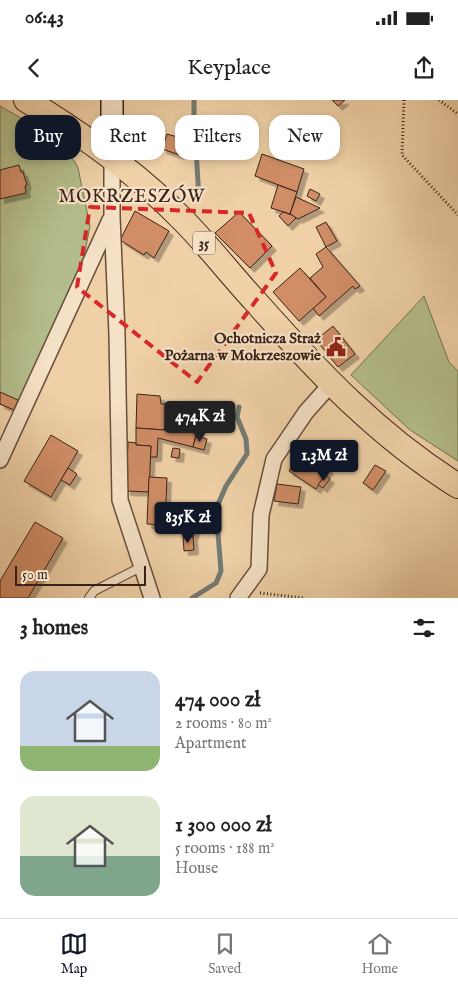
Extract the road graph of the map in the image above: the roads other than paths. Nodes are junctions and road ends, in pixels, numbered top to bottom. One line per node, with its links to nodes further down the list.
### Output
1 (26, 100): 4 (main road, 35)
2 (112, 100): 3 (street)
3 (112, 115)
4 (91, 144)
5 (112, 160): 7 (street)
6 (115, 160): 8 (main road, 35)
7 (112, 217): 9 (street); 11 (street)
8 (331, 384): 10 (main road, 35); 12 (street)
9 (0, 460)
10 (458, 486)
11 (141, 567): 13 (lane); 14 (street)
12 (242, 593)
13 (89, 598)
14 (152, 598)

